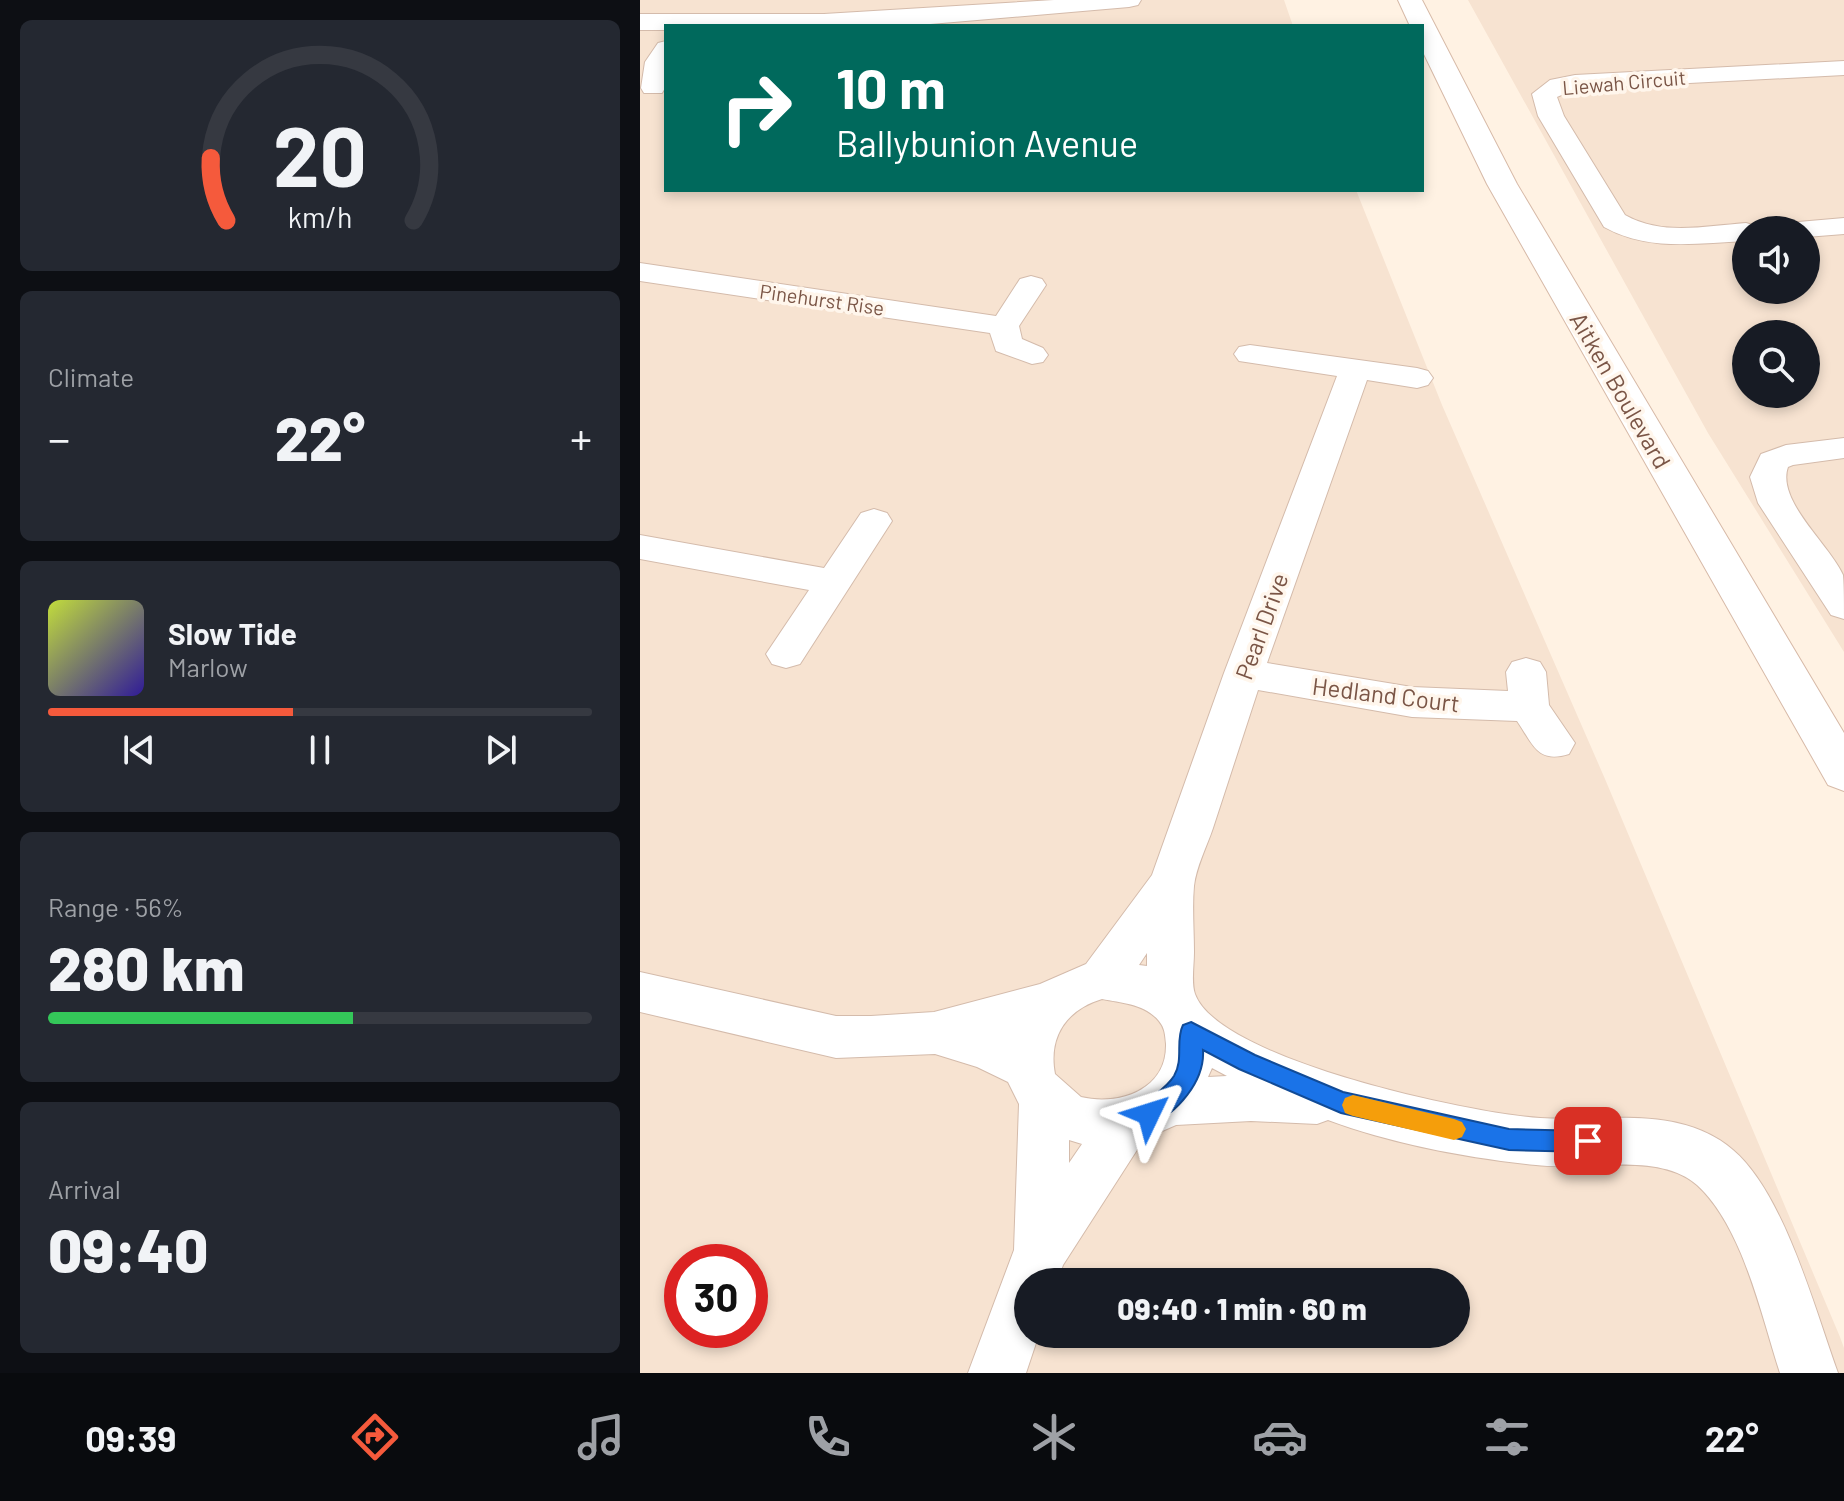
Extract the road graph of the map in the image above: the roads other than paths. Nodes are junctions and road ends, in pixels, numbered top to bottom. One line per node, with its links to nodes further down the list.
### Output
1 (1027, 0): 6 (main road)
2 (1129, 0): 5 (main road)
3 (1410, 0): 10 (main road, Aitken Boulevard)
4 (1435, 0): 12 (main road)
5 (1090, 2): 6 (main road)
6 (878, 20): 9 (main road)
7 (640, 22): 8 (main road)
8 (669, 24)
9 (745, 24)
10 (1422, 24)
11 (1424, 28): 12 (main road, Aitken Boulevard)
12 (1428, 36): 34 (main road, Aitken Boulevard)
13 (664, 51): 15 (street)
14 (1844, 68): 18 (street, Liewah Circuit)
15 (650, 95)
16 (1844, 226): 17 (street)
17 (1820, 228)
18 (1732, 233)
19 (640, 272): 21 (street, Pinehurst Rise)
20 (1031, 285): 21 (street)
21 (1004, 326): 23 (street)
22 (1250, 354): 24 (street)
23 (1032, 355)
24 (1355, 370): 25 (street); 32 (street, Pearl Drive)
25 (1417, 378)
26 (1844, 448): 30 (street)
27 (874, 521): 29 (street)
28 (640, 547): 29 (street)
29 (832, 582): 31 (street)
30 (1844, 606)
31 (786, 654)
32 (1244, 673): 33 (street, Hedland Court); 35 (street, Pearl Drive)
33 (1554, 743)
34 (1844, 773)
35 (1172, 883): 36 (street, Pearl Drive); 39 (street, Pearl Drive)
36 (1102, 979): 38 (street); 39 (street)
37 (640, 992): 40 (street)
38 (1054, 1001): 40 (street); 41 (street)
39 (1180, 1014): 42 (street); 43 (street)
40 (934, 1033): 41 (street)
41 (1036, 1083): 43 (street); 44 (street)
42 (1341, 1102): 43 (street); 48 (street)
43 (1147, 1112): 45 (street)
44 (1033, 1268)
45 (1036, 1268)
46 (1014, 1325): 47 (street)
47 (997, 1373)
48 (1809, 1373)

